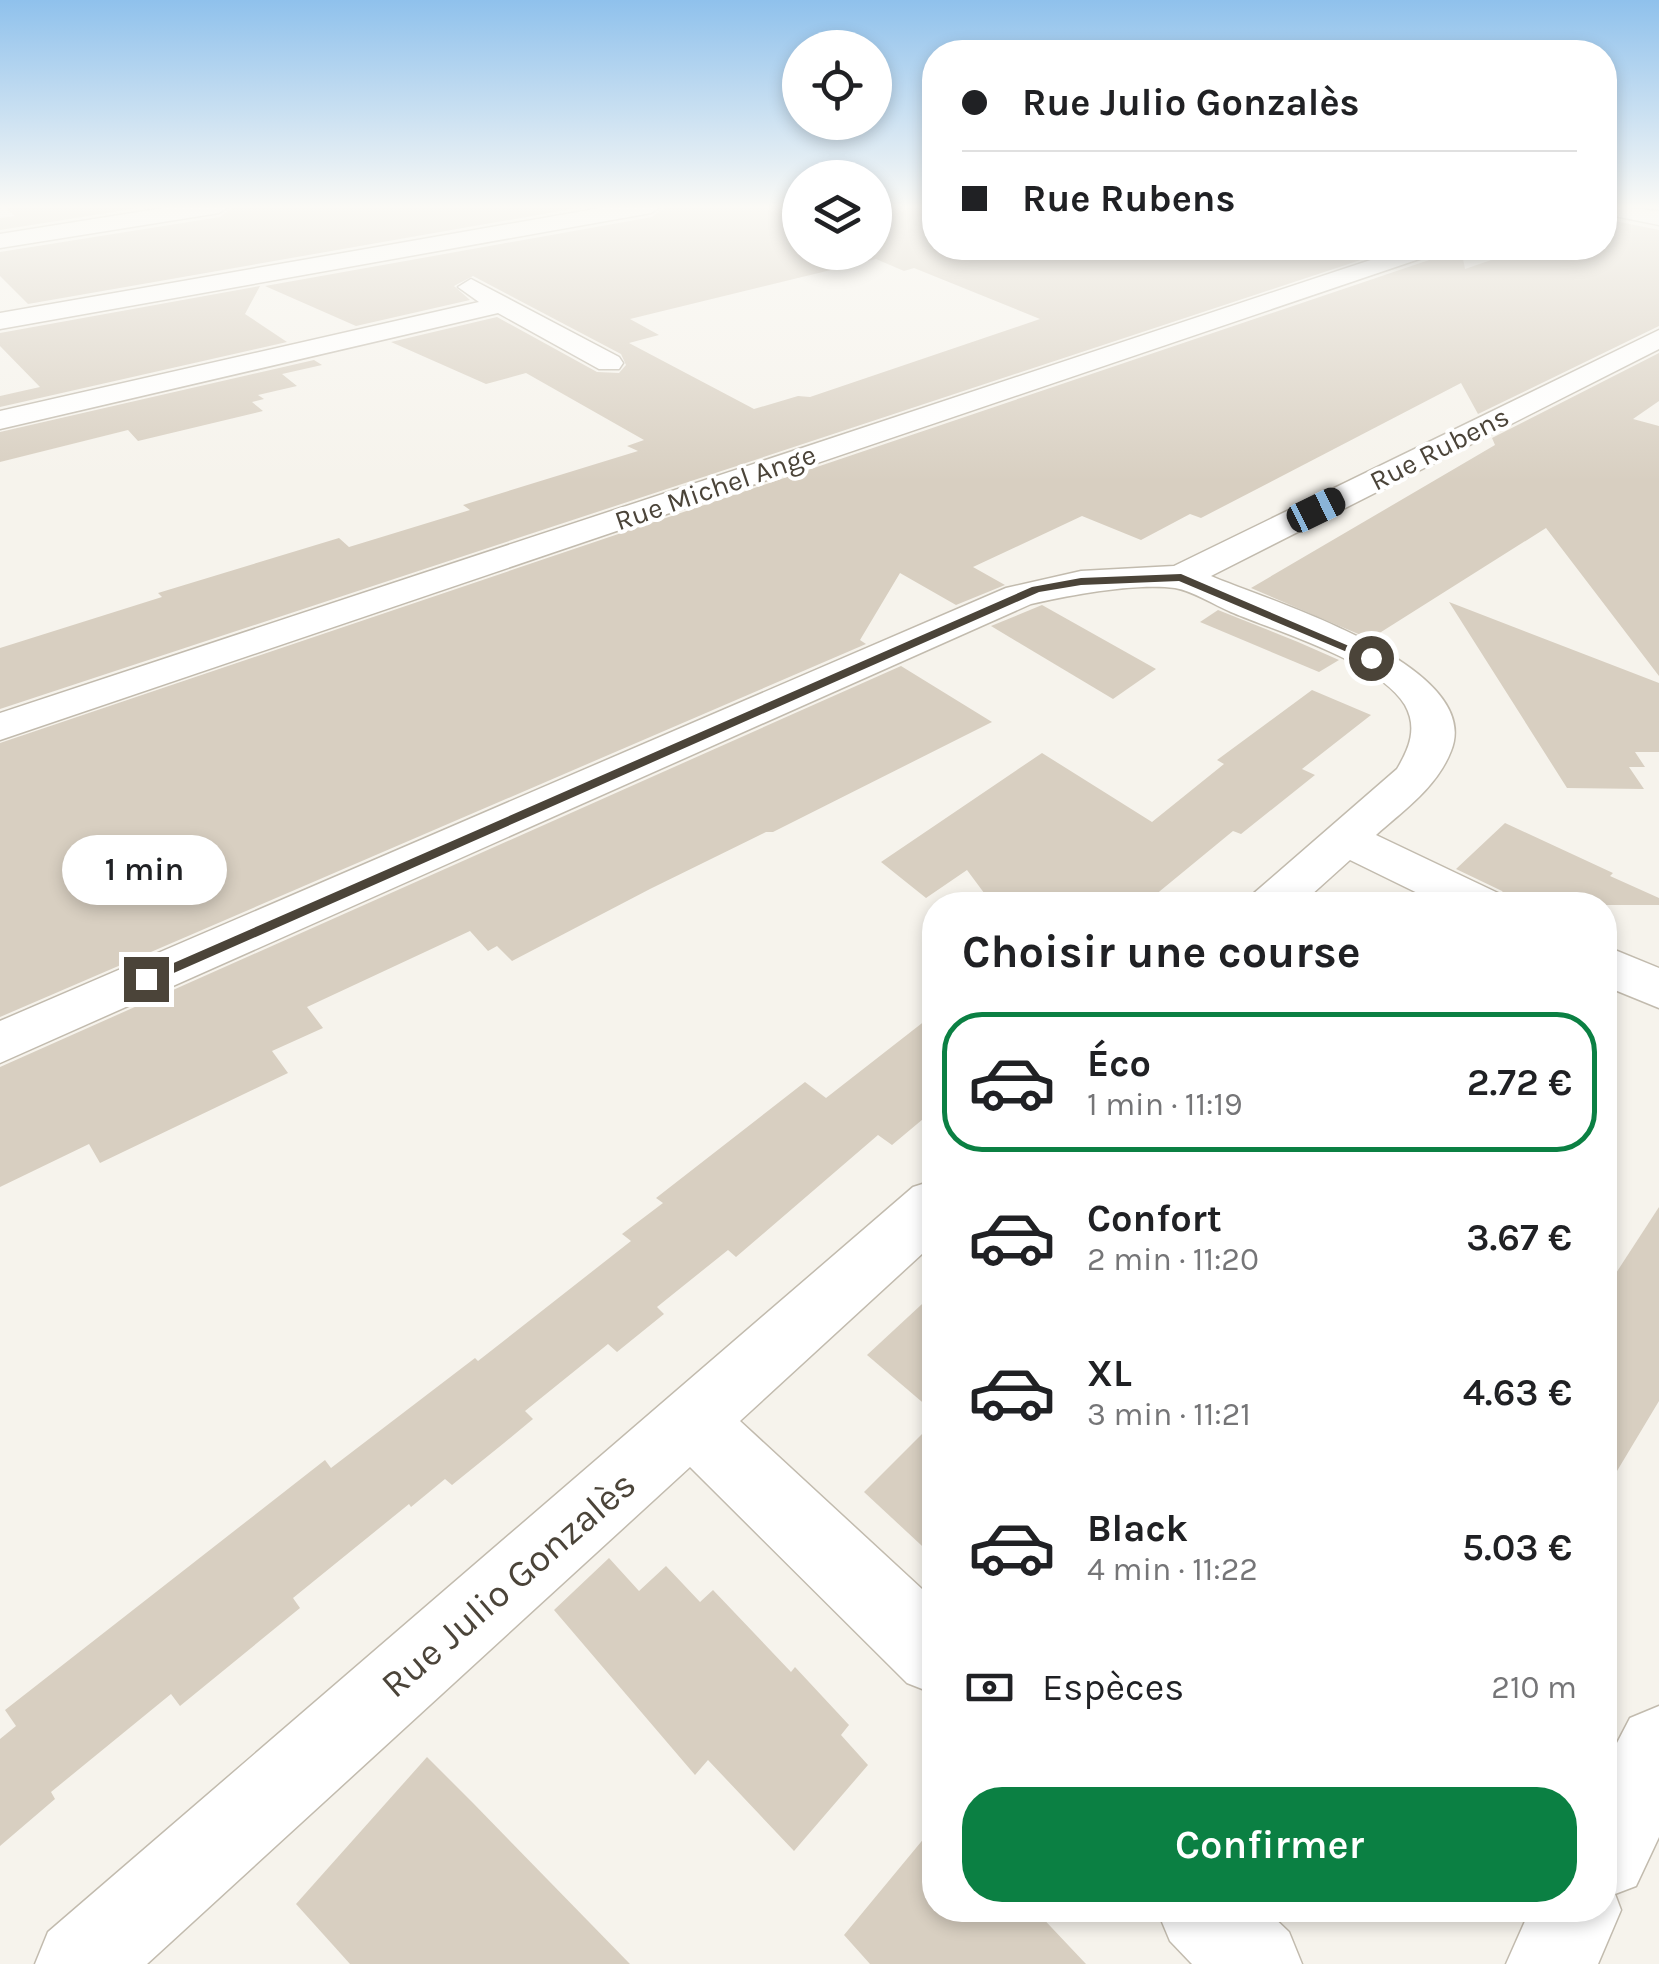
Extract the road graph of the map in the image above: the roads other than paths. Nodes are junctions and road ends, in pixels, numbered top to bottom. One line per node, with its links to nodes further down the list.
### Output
1 (93, 298): 5 (street)
2 (131, 298): 5 (street)
3 (491, 298): 6 (street)
4 (1281, 298): 12 (street, Rue Michel Ange)
5 (100, 303): 7 (street)
6 (502, 304): 9 (street); 10 (street)
7 (0, 321)
8 (1659, 338): 11 (street, Rue Rubens)
9 (609, 363)
10 (0, 420)
11 (1181, 577): 13 (street); 18 (street, Rue Rubens)
12 (0, 728)
13 (1344, 838): 14 (street); 15 (street)
14 (1284, 892)
15 (1456, 892)
16 (1617, 970): 17 (street)
17 (1659, 990)
18 (0, 1043)
19 (922, 1217): 20 (street, Rue Julio Gonzalès)
20 (692, 1422): 21 (street); 26 (street, Rue Julio Gonzalès)
21 (922, 1643)
22 (1659, 1746): 23 (street)
23 (1617, 1831)
24 (1214, 1922): 27 (street)
25 (1572, 1922): 28 (street)
26 (80, 1964)
27 (1258, 1964)
28 (1550, 1964)

